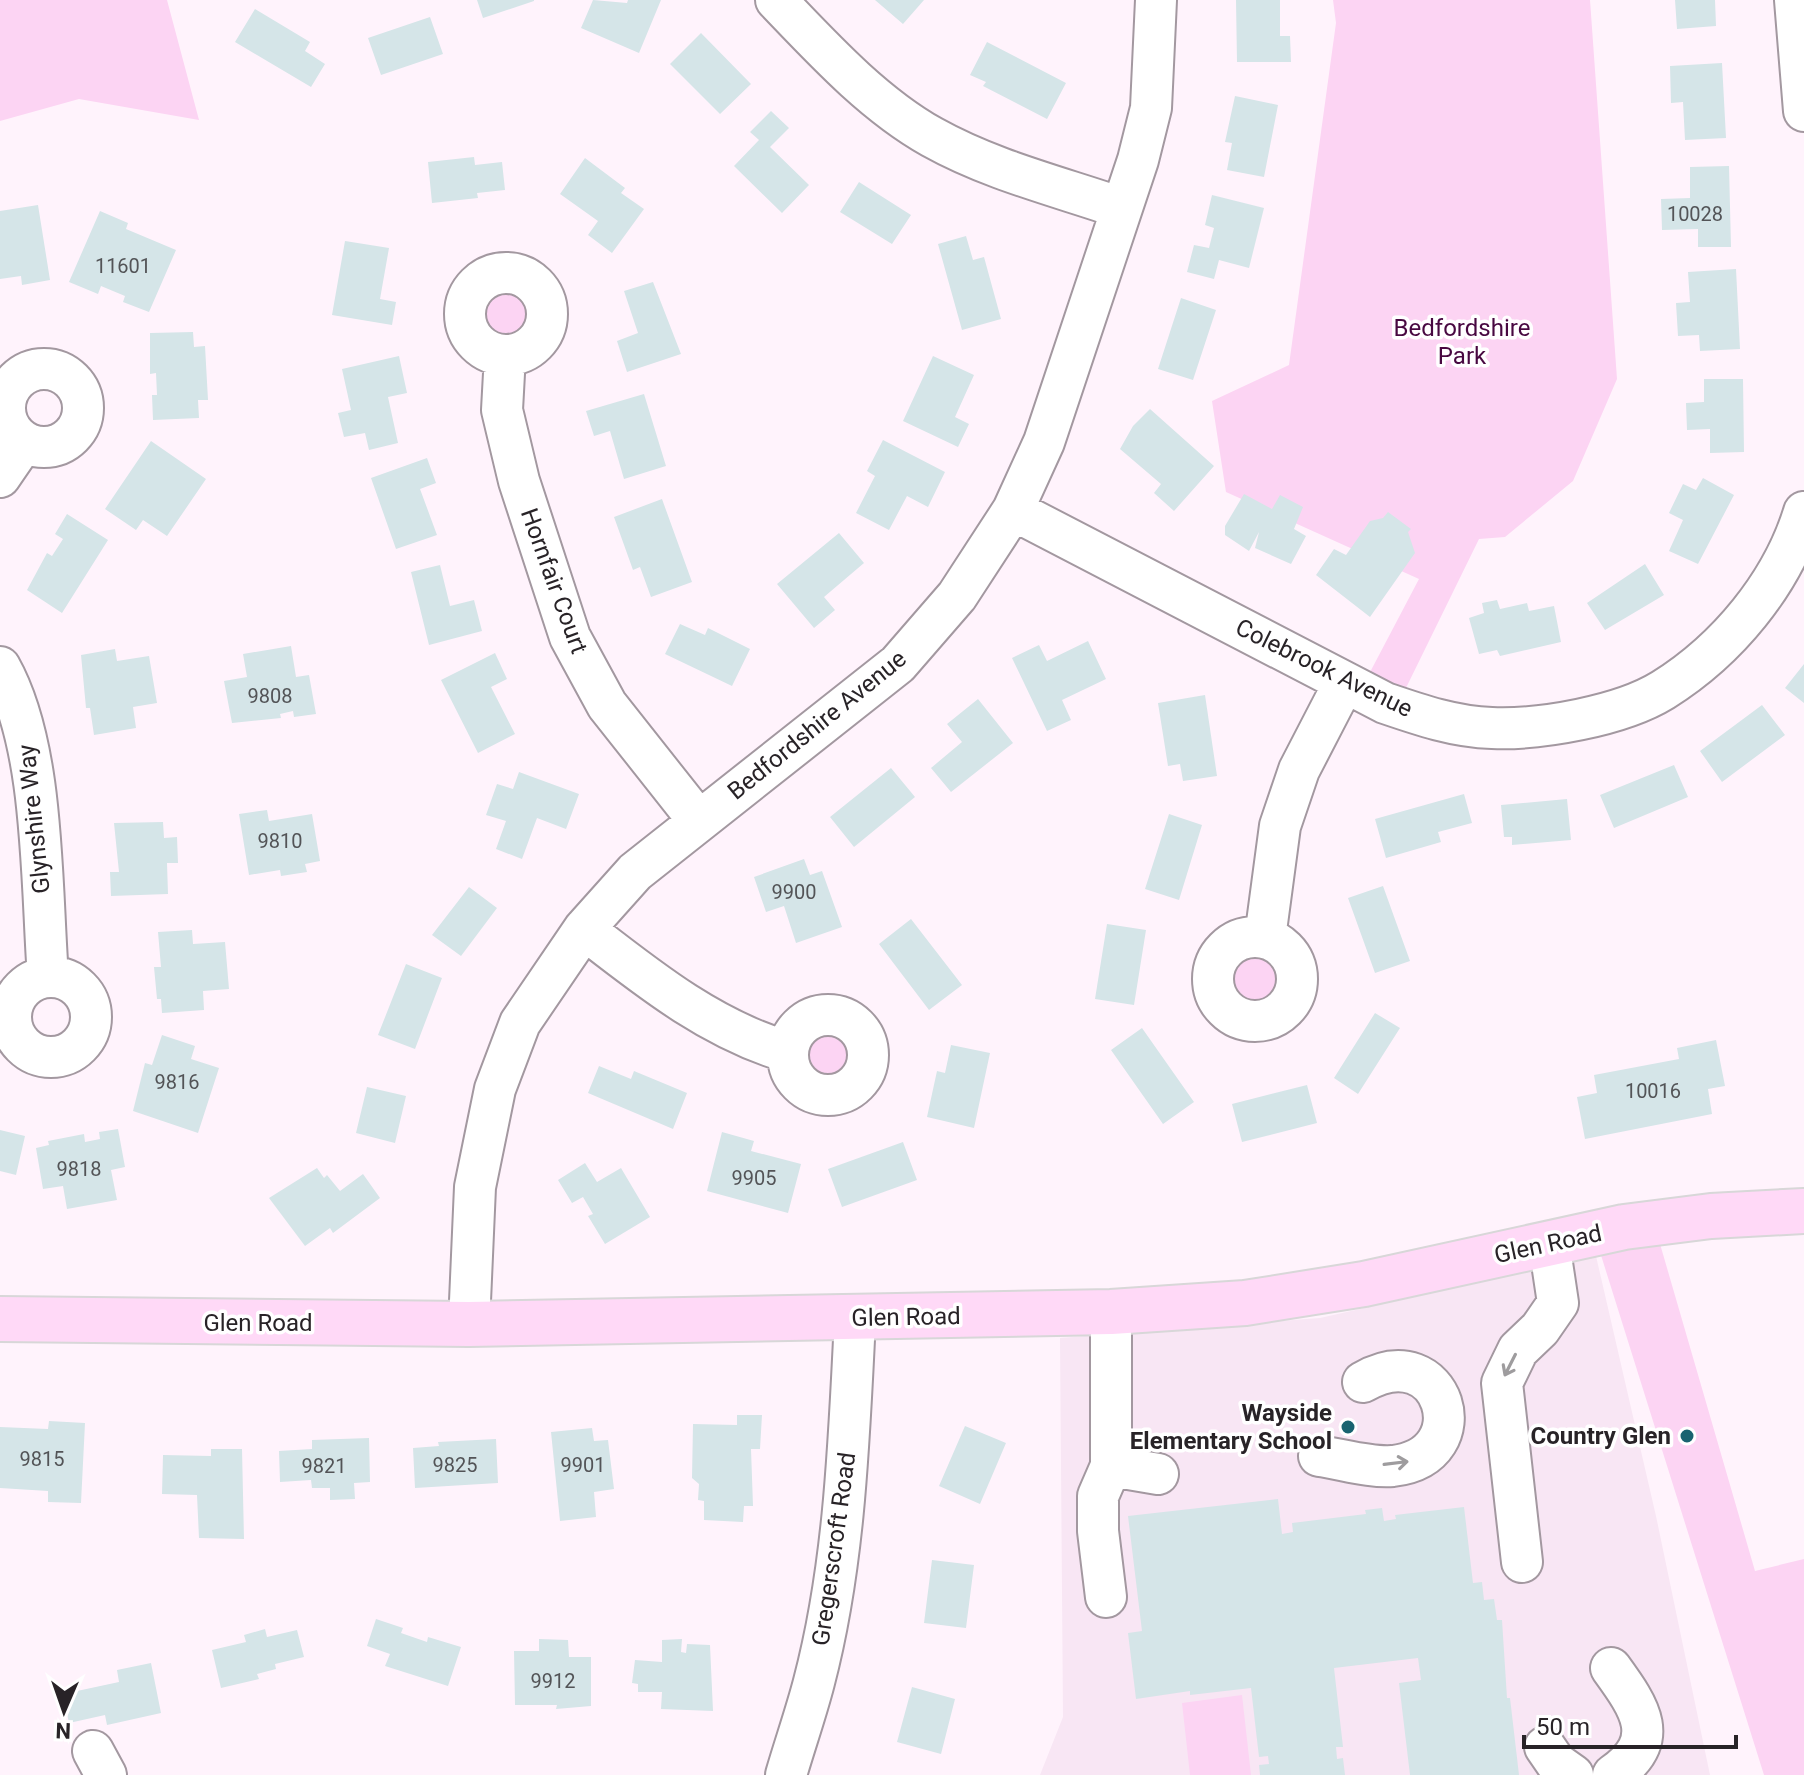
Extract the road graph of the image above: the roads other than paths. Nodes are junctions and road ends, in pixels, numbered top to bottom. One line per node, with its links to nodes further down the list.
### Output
1 (776, 0): 5 (street)
2 (1156, 0): 5 (street, Bedfordshire Avenue)
3 (1795, 0): 4 (street)
4 (1804, 111)
5 (1121, 208): 9 (street, Bedfordshire Avenue)
6 (505, 355): 13 (street, Hornfair Court)
7 (24, 442): 8 (street)
8 (0, 477)
9 (1013, 510): 12 (street, Colebrook Avenue); 13 (street, Bedfordshire Avenue)
10 (1804, 512): 12 (street, Colebrook Avenue)
11 (0, 667): 16 (street, Glynshire Way)
12 (1344, 683): 15 (street)
13 (698, 820): 14 (street, Bedfordshire Avenue)
14 (584, 929): 17 (street); 23 (street, Bedfordshire Avenue)
15 (1265, 938)
16 (48, 977)
17 (788, 1052)
18 (1804, 1211): 19 (main road, Glen Road)
19 (1549, 1243): 20 (main road, Glen Road); 28 (street, one-way to 28)
20 (1111, 1312): 22 (main road, Glen Road); 26 (street)
21 (0, 1319): 23 (main road, Glen Road)
22 (855, 1319): 23 (main road, Glen Road); 32 (street, Gregerscroft Road)
23 (469, 1324)
24 (1363, 1382): 25 (street, one-way to 24)
25 (1319, 1456)
26 (1111, 1466): 27 (street); 29 (street)
27 (1158, 1474)
28 (1522, 1562)
29 (1106, 1597)
30 (1611, 1668): 34 (street)
31 (1545, 1747): 33 (street)
32 (786, 1775)
33 (1573, 1775)
34 (1613, 1775)

